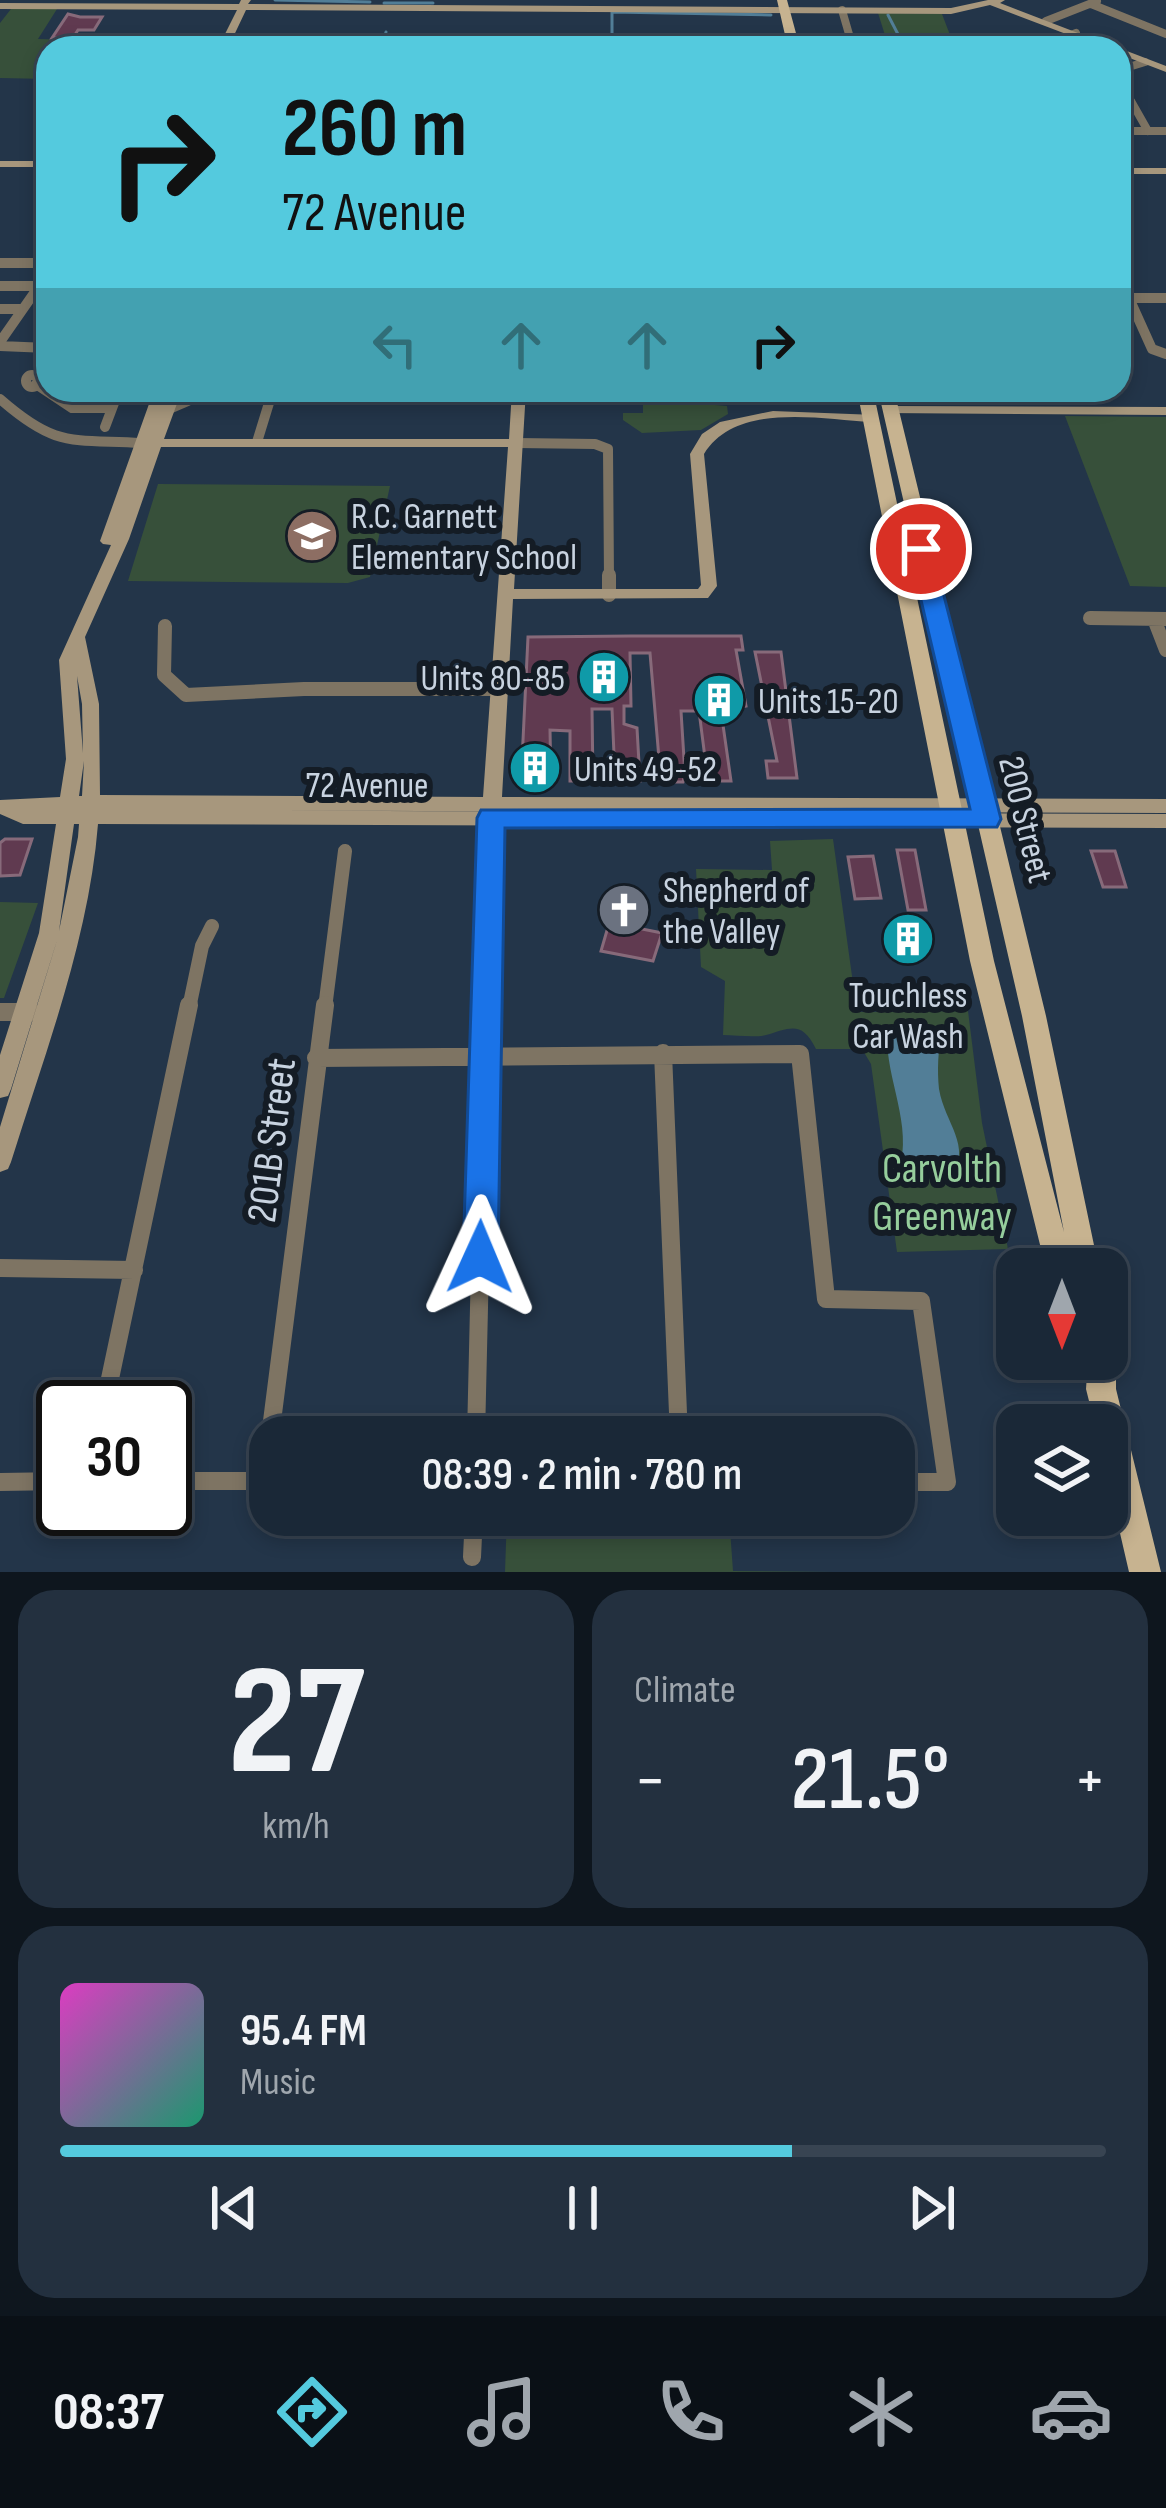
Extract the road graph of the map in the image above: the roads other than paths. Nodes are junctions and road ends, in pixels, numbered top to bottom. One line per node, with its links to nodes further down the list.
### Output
1 (996, 2): 8 (street); 11 (street)
2 (1096, 2): 11 (street); 12 (street)
3 (249, 4): 4 (street); 7 (street); 15 (street); 16 (street)
4 (479, 4): 5 (street)
5 (610, 4): 6 (street)
6 (789, 5): 9 (street); 17 (main road); 18 (main road)
7 (0, 6)
8 (936, 6): 9 (street)
9 (842, 10): 19 (street)
10 (1166, 19): 12 (street)
11 (1046, 21): 13 (street)
12 (1145, 26): 14 (street)
13 (1076, 33): 20 (street); 21 (street)
14 (1166, 34)
15 (230, 36)
16 (238, 36)
17 (793, 36)
18 (801, 36)
19 (850, 36)
20 (1068, 36)
21 (1083, 36)
22 (1131, 56): 23 (street)
23 (1145, 62): 24 (street); 25 (street)
24 (1131, 66)
25 (1166, 69)
26 (1131, 101): 28 (street)
27 (1131, 131): 28 (street)
28 (1148, 131): 29 (street)
29 (1166, 131)
30 (0, 164): 31 (street)
31 (36, 164)
32 (1131, 171): 33 (street)
33 (1166, 171)
34 (0, 263): 35 (street)
35 (36, 265)
36 (0, 286): 37 (street)
37 (36, 291)
38 (36, 296): 43 (street)
39 (1131, 298): 40 (street)
40 (1166, 298)
41 (1131, 302): 46 (street)
42 (0, 309): 43 (street)
43 (22, 309): 44 (street)
44 (0, 344): 45 (street)
45 (36, 347)
46 (1160, 353)
47 (35, 380): 48 (street)
48 (0, 399): 61 (street)
49 (64, 402): 57 (street)
50 (114, 402): 57 (street)
51 (158, 402): 61 (street)
52 (170, 402): 58 (street)
53 (187, 402): 58 (street)
54 (269, 402): 62 (street)
55 (518, 402): 63 (street)
56 (882, 406): 59 (street); 65 (street); 75 (main road, 200 Street); 76 (main road, 200 Street)
57 (112, 408): 60 (street)
58 (167, 410): 61 (street)
59 (1166, 411)
60 (105, 427)
61 (148, 442): 62 (street); 73 (street)
62 (257, 442): 63 (street)
63 (517, 442): 64 (street); 65 (street)
64 (506, 594): 65 (street); 70 (street)
65 (609, 596)
66 (1090, 619): 67 (street)
67 (1160, 619): 69 (street)
68 (165, 626): 70 (street)
69 (1166, 650)
70 (500, 689): 74 (street)
71 (1166, 806): 76 (street, 72 Avenue)
72 (1, 807): 73 (street, 72 Avenue)
73 (77, 810): 74 (street, 72 Avenue); 81 (street)
74 (491, 811): 75 (street, 72 Avenue); 83 (street)
75 (951, 812): 76 (street, 72 Avenue); 87 (main road, 200 Street)
76 (985, 812): 77 (street, 72 Avenue); 88 (main road, 200 Street)
77 (1166, 821)
78 (345, 851): 84 (street, 201B Street)
79 (212, 926): 90 (street)
80 (0, 1012): 81 (street)
81 (35, 1012): 85 (street); 86 (street)
82 (663, 1053): 83 (street); 95 (street); 100 (street)
83 (485, 1057): 84 (street); 94 (street)
84 (316, 1058): 93 (street, 201B Street)
85 (0, 1089)
86 (0, 1162)
87 (1055, 1248)
88 (1081, 1248)
89 (0, 1268): 90 (street)
90 (134, 1270): 91 (street)
91 (110, 1380)
92 (1103, 1380): 103 (main road)
93 (273, 1416)
94 (476, 1416)
95 (678, 1416)
96 (36, 1481): 99 (street)
97 (192, 1481): 98 (street)
98 (249, 1481)
99 (0, 1482)
100 (915, 1482)
101 (473, 1536): 102 (street)
102 (472, 1557)
103 (1145, 1572)

